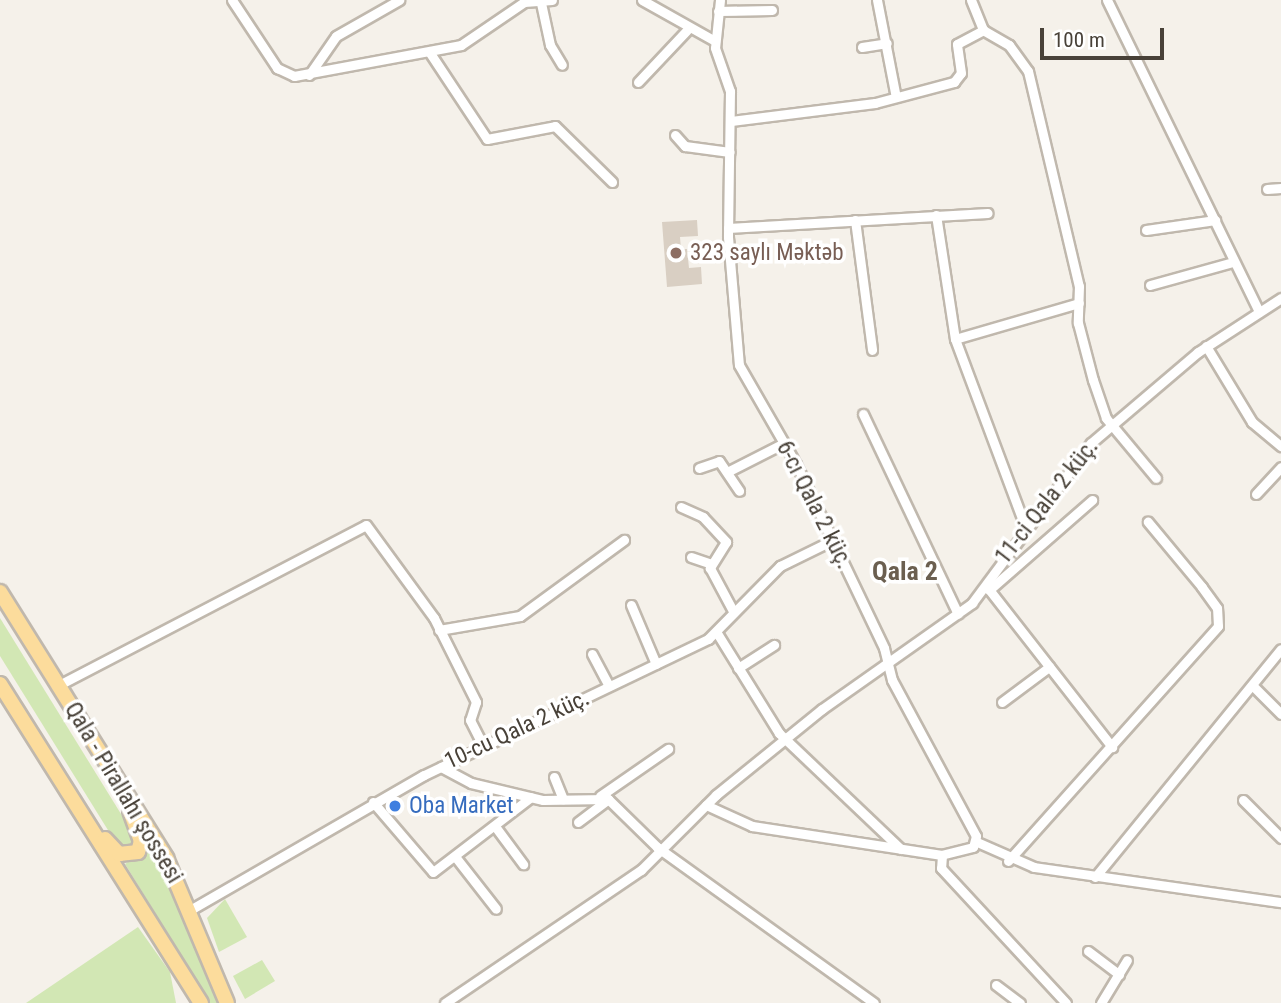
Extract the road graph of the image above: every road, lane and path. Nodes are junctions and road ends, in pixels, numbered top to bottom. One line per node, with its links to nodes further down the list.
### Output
1 (232, 0): 19 (street)
2 (400, 0): 19 (street)
3 (552, 0): 9 (street)
4 (642, 0): 12 (street)
5 (720, 0): 11 (street, 6-cı Qala 2 küç.)
6 (877, 0): 15 (street)
7 (971, 0): 13 (street)
8 (1107, 0): 30 (street)
9 (541, 3): 17 (street); 18 (street)
10 (772, 10): 11 (street)
11 (718, 11): 14 (street, 6-cı Qala 2 küç.)
12 (687, 30): 14 (street); 20 (street)
13 (983, 30): 21 (street); 37 (street)
14 (715, 41): 22 (street, 6-cı Qala 2 küç.)
15 (887, 43): 16 (street); 21 (street)
16 (862, 47)
17 (430, 53): 19 (street); 25 (street)
18 (562, 65)
19 (309, 75)
20 (638, 82)
21 (895, 93): 22 (street)
22 (731, 121): 24 (street, 6-cı Qala 2 küç.)
23 (675, 135): 24 (street)
24 (730, 152): 32 (street, 6-cı Qala 2 küç.)
25 (612, 182)
26 (1281, 188): 27 (street)
27 (1267, 190)
28 (988, 213): 29 (street)
29 (936, 215): 31 (street); 39 (street)
30 (1215, 219): 33 (street); 34 (street)
31 (855, 220): 32 (street); 41 (street)
32 (727, 228): 44 (street, 6-cı Qala 2 küç.)
33 (1146, 230)
34 (1233, 262): 35 (street); 38 (street)
35 (1150, 285)
36 (1281, 299): 38 (street, 11-ci Qala 2 küç.)
37 (1079, 303): 39 (street); 43 (street)
38 (1259, 312): 40 (street, 11-ci Qala 2 küç.)
39 (955, 339): 55 (street)
40 (1206, 346): 43 (street, 11-ci Qala 2 küç.); 45 (street)
41 (872, 350)
42 (863, 414): 64 (street)
43 (1114, 425): 49 (street); 55 (street, 11-ci Qala 2 küç.)
44 (784, 443): 48 (street); 57 (street, 6-cı Qala 2 küç.)
45 (1281, 446)
46 (1281, 467): 51 (street)
47 (699, 468): 48 (street)
48 (727, 472): 50 (street)
49 (1156, 478)
50 (739, 491)
51 (1256, 494)
52 (1092, 500): 60 (street)
53 (681, 507): 59 (street)
54 (1148, 522): 82 (street)
55 (1026, 529): 60 (street, 11-ci Qala 2 küç.)
56 (624, 540): 65 (street)
57 (833, 540): 63 (street, 10-cu Qala 2 küç.); 70 (street, 6-cı Qala 2 küç.)
58 (691, 556): 59 (street)
59 (711, 564): 63 (street)
60 (988, 590): 64 (street, 11-ci Qala 2 küç.); 72 (street)
61 (0, 592): 76 (main road, Qala - Pirallahı şossesi)
62 (631, 606): 71 (street)
63 (733, 611): 66 (street, 10-cu Qala 2 küç.)
64 (958, 614): 70 (street, 11-ci Qala 2 küç.)
65 (439, 629): 76 (street); 81 (street)
66 (717, 633): 71 (street, 10-cu Qala 2 küç.); 73 (street)
67 (774, 645): 73 (street)
68 (1281, 649): 75 (street)
69 (592, 654): 77 (street)
70 (888, 663): 80 (street, 11-ci Qala 2 küç.); 97 (street, 6-cı Qala 2 küç.)
71 (656, 664): 77 (street, 10-cu Qala 2 küç.)
72 (1049, 667): 78 (street); 82 (street)
73 (738, 668): 80 (street)
74 (0, 684): 87 (main road, Qala - Pirallahı şossesi)
75 (1252, 685): 79 (street); 104 (street)
76 (57, 686): 84 (main road, Qala - Pirallahı şossesi)
77 (609, 686): 81 (street, 10-cu Qala 2 küç.)
78 (1002, 702)
79 (1281, 714)
80 (784, 739): 93 (street, 11-ci Qala 2 küç.); 98 (street)
81 (483, 746): 85 (street, 10-cu Qala 2 küç.)
82 (1112, 747): 102 (street)
83 (668, 749): 89 (street)
84 (108, 764): 87 (main road); 107 (main road, Qala - Pirallahı şossesi)
85 (440, 766): 88 (street); 92 (street, 10-cu Qala 2 küç.)
86 (554, 777): 90 (street)
87 (64, 786): 112 (main road, Qala - Pirallahı şossesi)
88 (531, 797): 90 (street); 95 (street)
89 (604, 797): 90 (street); 94 (street); 99 (street)
90 (563, 799)
91 (1243, 800): 96 (street)
92 (373, 802): 101 (street); 107 (street, 10-cu Qala 2 küç.)
93 (706, 805): 98 (street); 99 (street, 11-ci Qala 2 küç.)
94 (578, 822)
95 (497, 829): 101 (street); 103 (street)
96 (1281, 838)
97 (976, 842): 100 (street); 102 (street)
98 (901, 849): 100 (street)
99 (662, 851): 114 (street, 11-ci Qala 2 küç.); 115 (street)
100 (942, 855): 117 (street)
101 (457, 859): 106 (street)
102 (1008, 861): 104 (street)
103 (523, 864)
104 (1095, 877): 105 (street)
105 (1281, 902)
106 (496, 909)
107 (190, 910): 113 (main road, Qala - Pirallahı şossesi)
108 (1088, 951): 110 (street)
109 (1127, 960): 110 (street)
110 (1119, 974): 118 (street)
111 (996, 985): 116 (street)
112 (201, 1003)
113 (227, 1003)
114 (445, 1003)
115 (874, 1003)
116 (1020, 1003)
117 (1066, 1003)
118 (1101, 1003)

